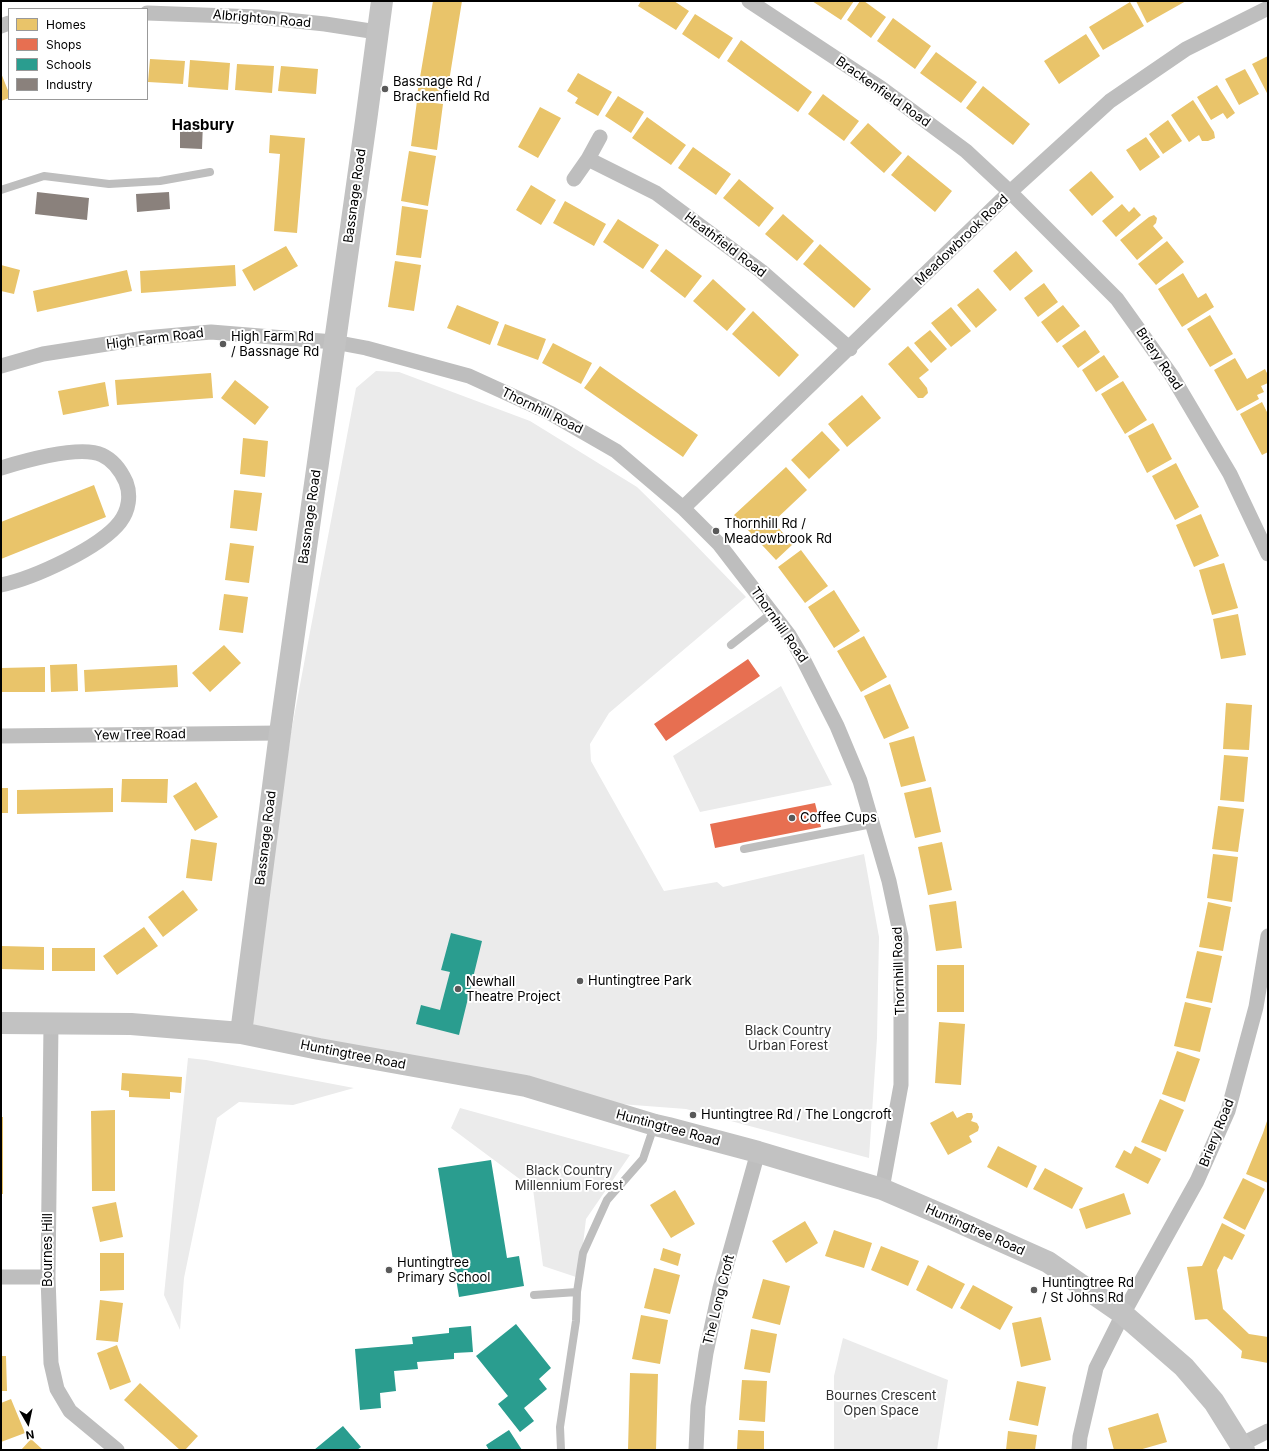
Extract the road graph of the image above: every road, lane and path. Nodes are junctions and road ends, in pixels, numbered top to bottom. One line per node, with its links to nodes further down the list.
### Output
1 (382, 1): 5 (street, Bassnage Road)
2 (749, 1): 11 (street, Brackenfield Road)
3 (1268, 8): 11 (street, Meadowbrook Road)
4 (148, 13): 5 (street, Albrighton Road)
5 (377, 32): 12 (street, Bassnage Road)
6 (600, 137): 7 (street)
7 (588, 158): 9 (street); 13 (street, Heathfield Road)
8 (210, 172): 10 (lane)
9 (574, 180)
10 (1, 190)
11 (1010, 192): 13 (street, Meadowbrook Road); 17 (street, Briery Road)
12 (334, 342): 14 (street, High Farm Road); 16 (street, Thornhill Road); 21 (street, Bassnage Road)
13 (850, 348): 16 (street, Meadowbrook Road)
14 (1, 366)
15 (1, 468): 18 (street)
16 (683, 508): 19 (street, Thornhill Road)
17 (1268, 554)
18 (1, 585)
19 (772, 613): 20 (lane); 23 (street, Thornhill Road)
20 (731, 646)
21 (280, 733): 22 (street, Yew Tree Road); 28 (street, Bassnage Road)
22 (1, 736)
23 (872, 824): 24 (lane); 31 (street, Thornhill Road)
24 (744, 849)
25 (1268, 936): 36 (street, Briery Road)
26 (1, 1023): 27 (street, Huntingtree Road)
27 (51, 1024): 28 (street, Huntingtree Road); 33 (street, Bournes Hill)
28 (241, 1032): 29 (street, Huntingtree Road)
29 (655, 1125): 30 (street, Huntingtree Road); 34 (lane)
30 (758, 1152): 31 (street, Huntingtree Road); 41 (street, The Long Croft)
31 (882, 1189): 36 (street, Huntingtree Road)
32 (1, 1277): 33 (street)
33 (48, 1277): 39 (street, Bournes Hill)
34 (577, 1292): 35 (lane); 40 (lane)
35 (534, 1295)
36 (1123, 1314): 38 (street, Huntingtree Road); 42 (street, Briery Road)
37 (1268, 1431): 38 (street)
38 (1243, 1447)
39 (117, 1450)
40 (561, 1450)
41 (696, 1450)
42 (1079, 1450)

